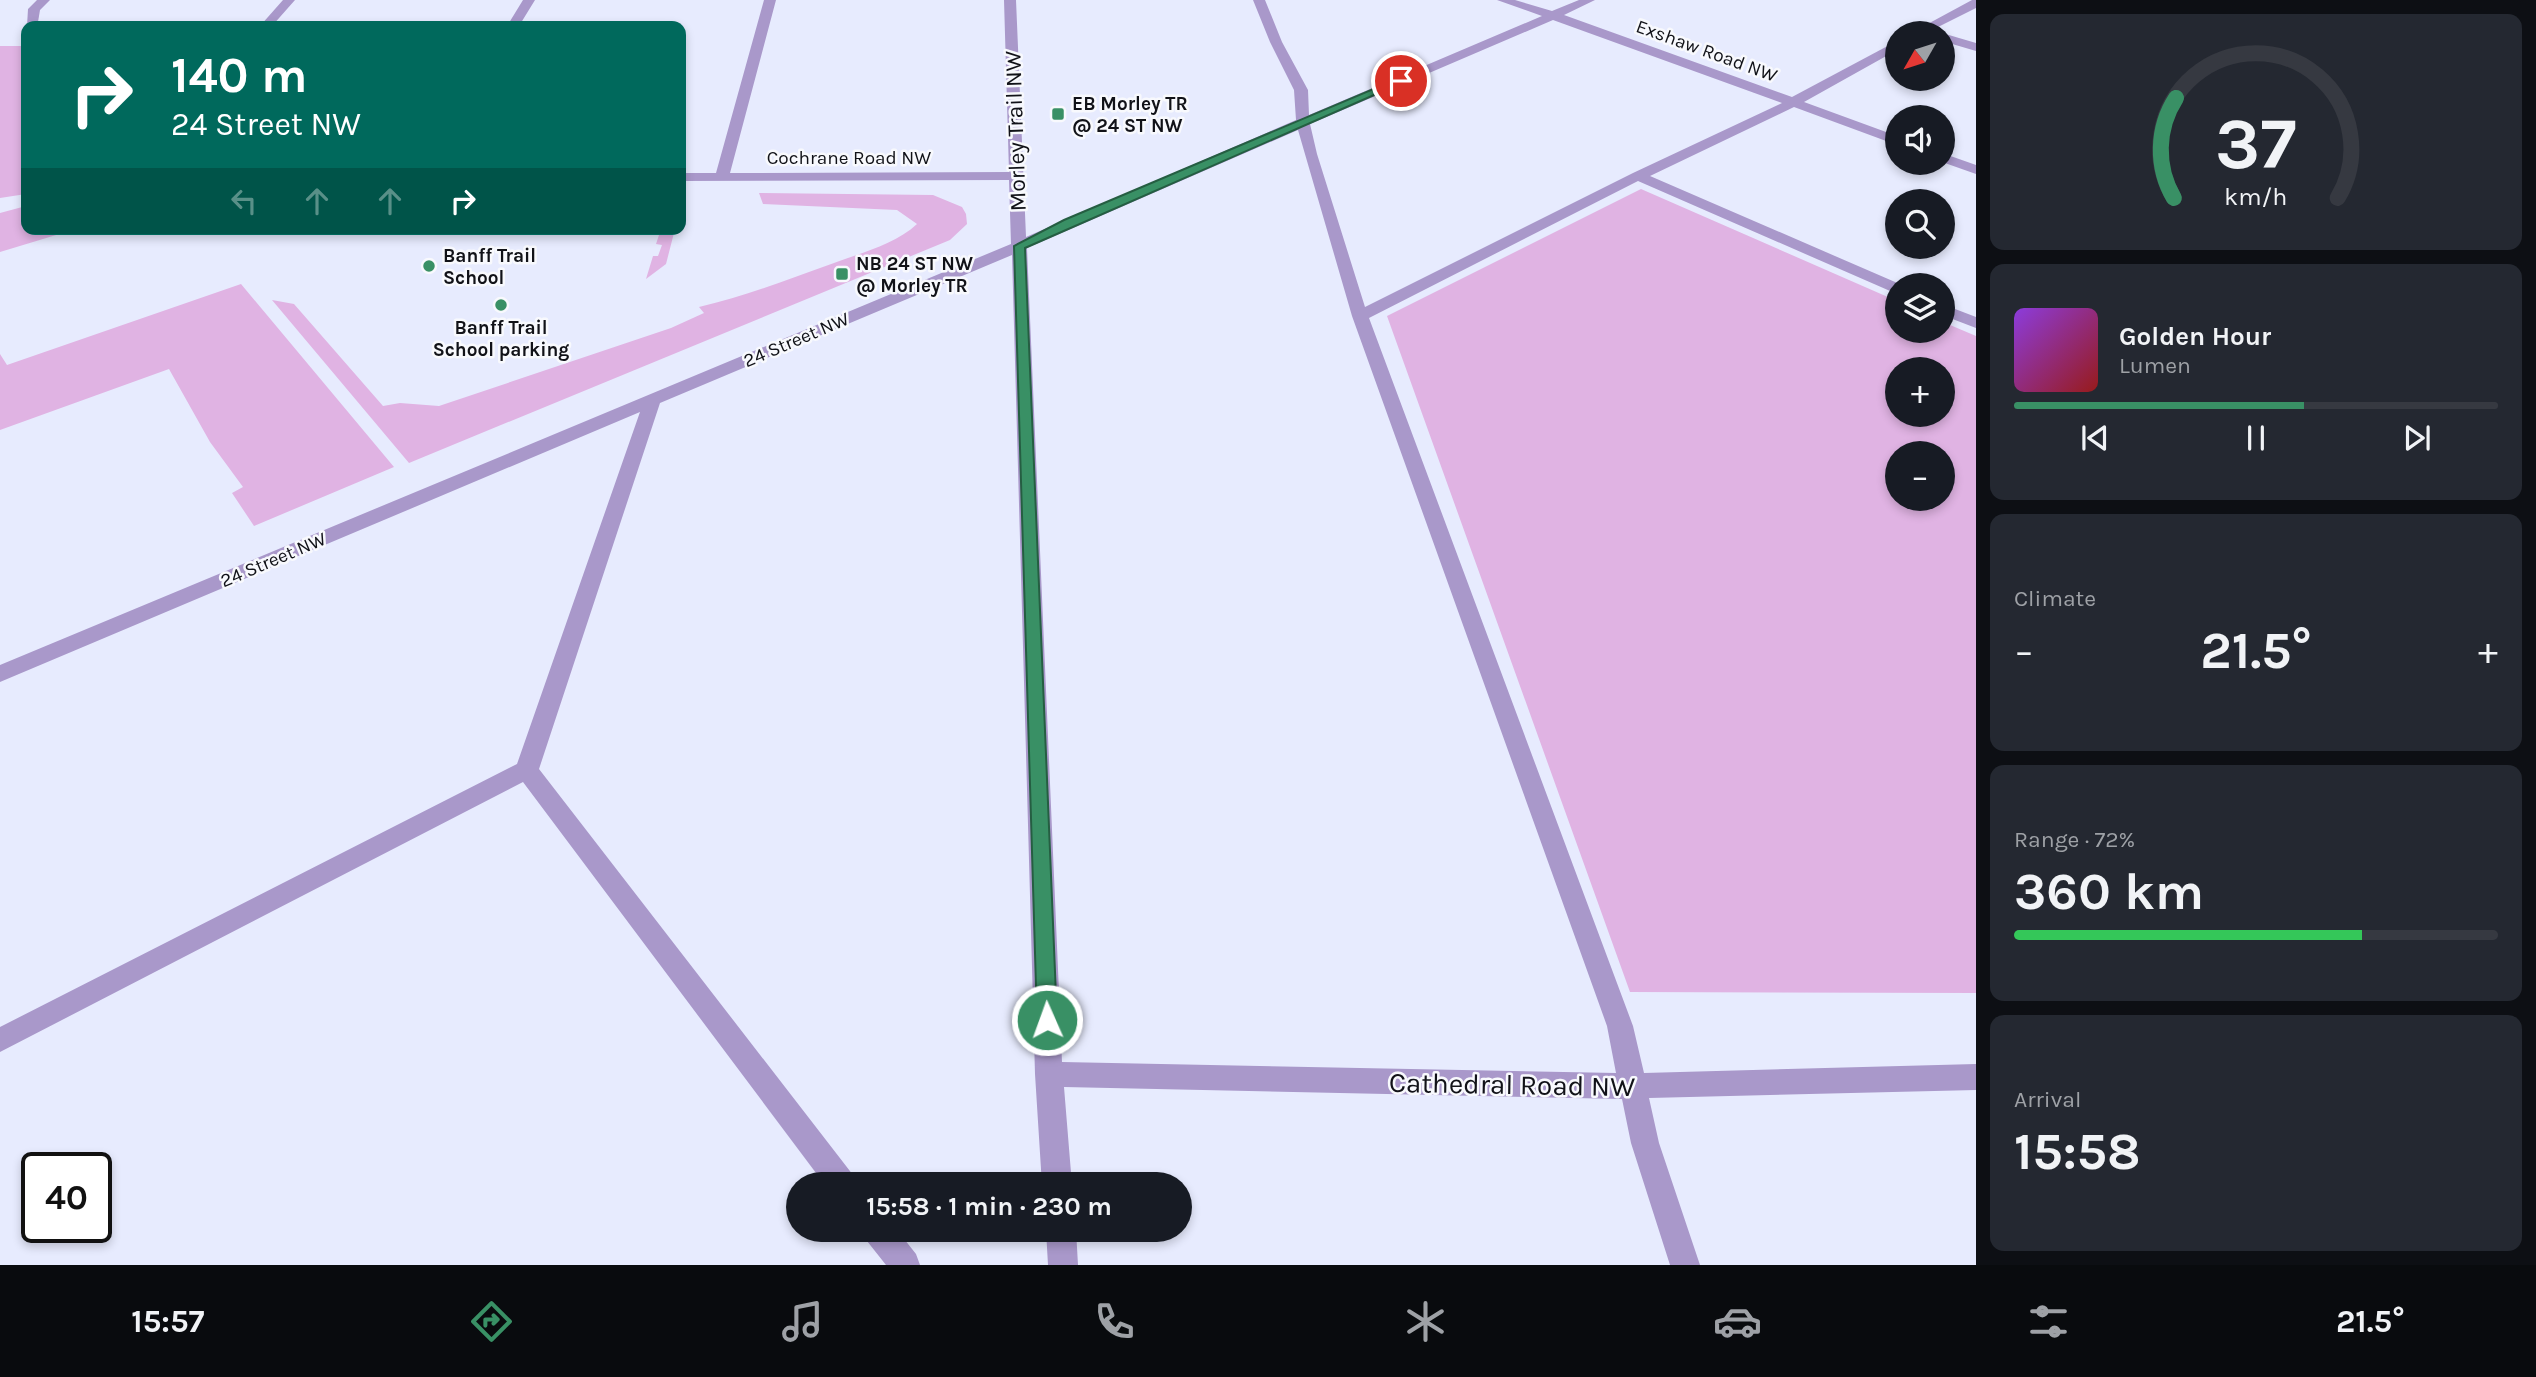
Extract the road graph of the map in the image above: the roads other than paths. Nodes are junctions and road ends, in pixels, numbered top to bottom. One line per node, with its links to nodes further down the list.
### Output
1 (44, 0): 11 (street)
2 (289, 0): 12 (street)
3 (528, 0): 13 (street)
4 (770, 0): 26 (street)
5 (1010, 0): 23 (street, Morley Trail NW)
6 (1259, 0): 19 (street)
7 (1503, 0): 10 (street, Exshaw Road NW)
8 (1590, 0): 10 (street, 24 Street NW)
9 (1976, 3): 14 (street)
10 (1552, 16): 18 (street, Exshaw Road NW); 19 (street, 24 Street NW)
11 (32, 21)
12 (270, 21)
13 (516, 21)
14 (1944, 21)
15 (1955, 41): 16 (street)
16 (1976, 47)
17 (1885, 52): 18 (street)
18 (1793, 102): 20 (street, Exshaw Road NW); 24 (street)
19 (1303, 122): 27 (street, 24 Street NW); 30 (street)
20 (1885, 136)
21 (1955, 162): 22 (street)
22 (1976, 170)
23 (1017, 176): 26 (street, Cochrane Road NW); 27 (street, Morley Trail NW)
24 (1637, 176): 28 (street); 30 (street)
25 (686, 177): 26 (street, Cochrane Road NW)
26 (722, 177)
27 (1019, 246): 32 (street, 24 Street NW); 36 (street, Morley Trail NW)
28 (1885, 284)
29 (1955, 314): 31 (street)
30 (1360, 316): 38 (street)
31 (1976, 323)
32 (653, 399): 33 (street, 24 Street NW); 34 (street)
33 (0, 674)
34 (527, 770): 35 (street); 39 (street)
35 (0, 1040)
36 (1049, 1074): 38 (street, Cathedral Road NW); 40 (street, Morley Trail NW)
37 (1976, 1077): 38 (street, Cathedral Road NW)
38 (1633, 1086): 45 (street)
39 (833, 1172)
40 (1056, 1172)
41 (887, 1242): 43 (street)
42 (1061, 1242): 44 (street)
43 (905, 1265)
44 (1063, 1265)
45 (1685, 1265)

